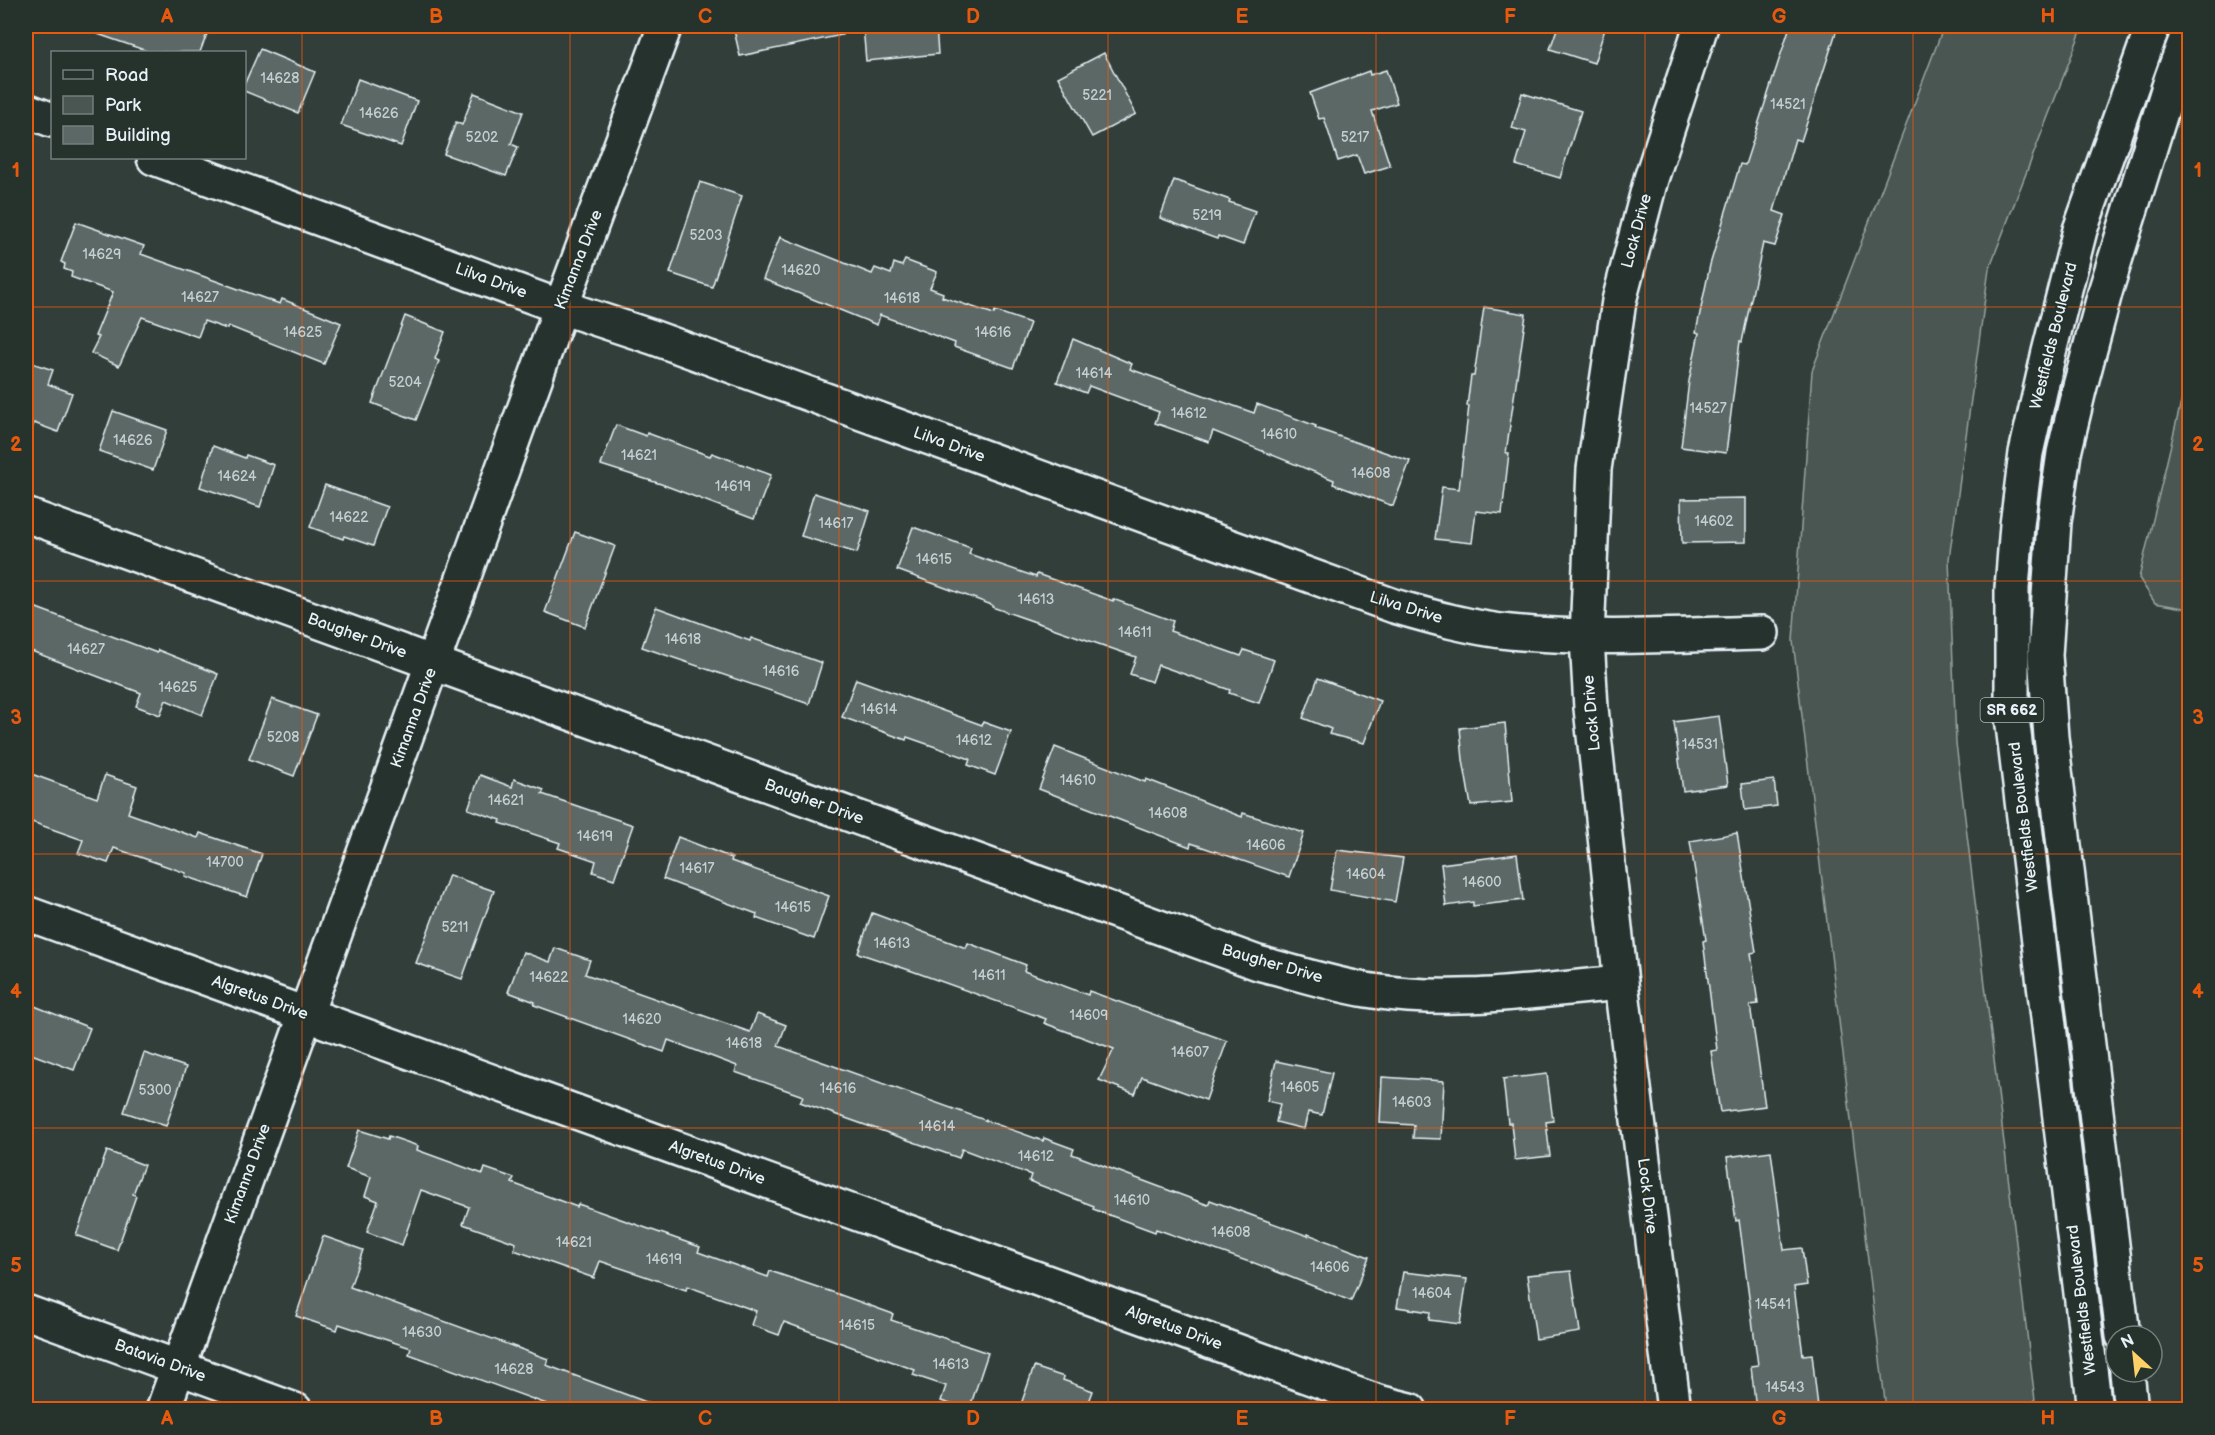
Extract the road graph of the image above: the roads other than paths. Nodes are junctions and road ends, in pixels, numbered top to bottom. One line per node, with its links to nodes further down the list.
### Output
1 (665, 26): 8 (street, Kimanna Drive)
2 (1701, 26): 11 (street, Lock Drive)
3 (2153, 26): 24 (street, Westfields Boulevard / SR 662)
4 (2190, 29): 17 (street, SR 662)
5 (26, 111): 6 (street)
6 (51, 120)
7 (157, 159): 8 (street, Lilva Drive)
8 (561, 307): 11 (street, Lilva Drive); 12 (street, Kimanna Drive)
9 (26, 515): 12 (street, Baugher Drive)
10 (1762, 633): 11 (street, Lilva Drive)
11 (1587, 638): 14 (street, Lock Drive)
12 (434, 664): 14 (street, Baugher Drive); 15 (street, Kimanna Drive)
13 (26, 913): 15 (street, Algretus Drive)
14 (1621, 982): 23 (street, Lock Drive)
15 (307, 1015): 18 (street, Kimanna Drive); 22 (street, Algretus Drive)
16 (26, 1312): 18 (street, Batavia Drive)
17 (2121, 1324)
18 (178, 1367): 20 (street, Kimanna Drive); 21 (street, Batavia Drive)
19 (2129, 1384): 25 (street)
20 (163, 1410)
21 (295, 1410)
22 (1410, 1410)
23 (1674, 1410)
24 (2095, 1410)
25 (2132, 1410)

